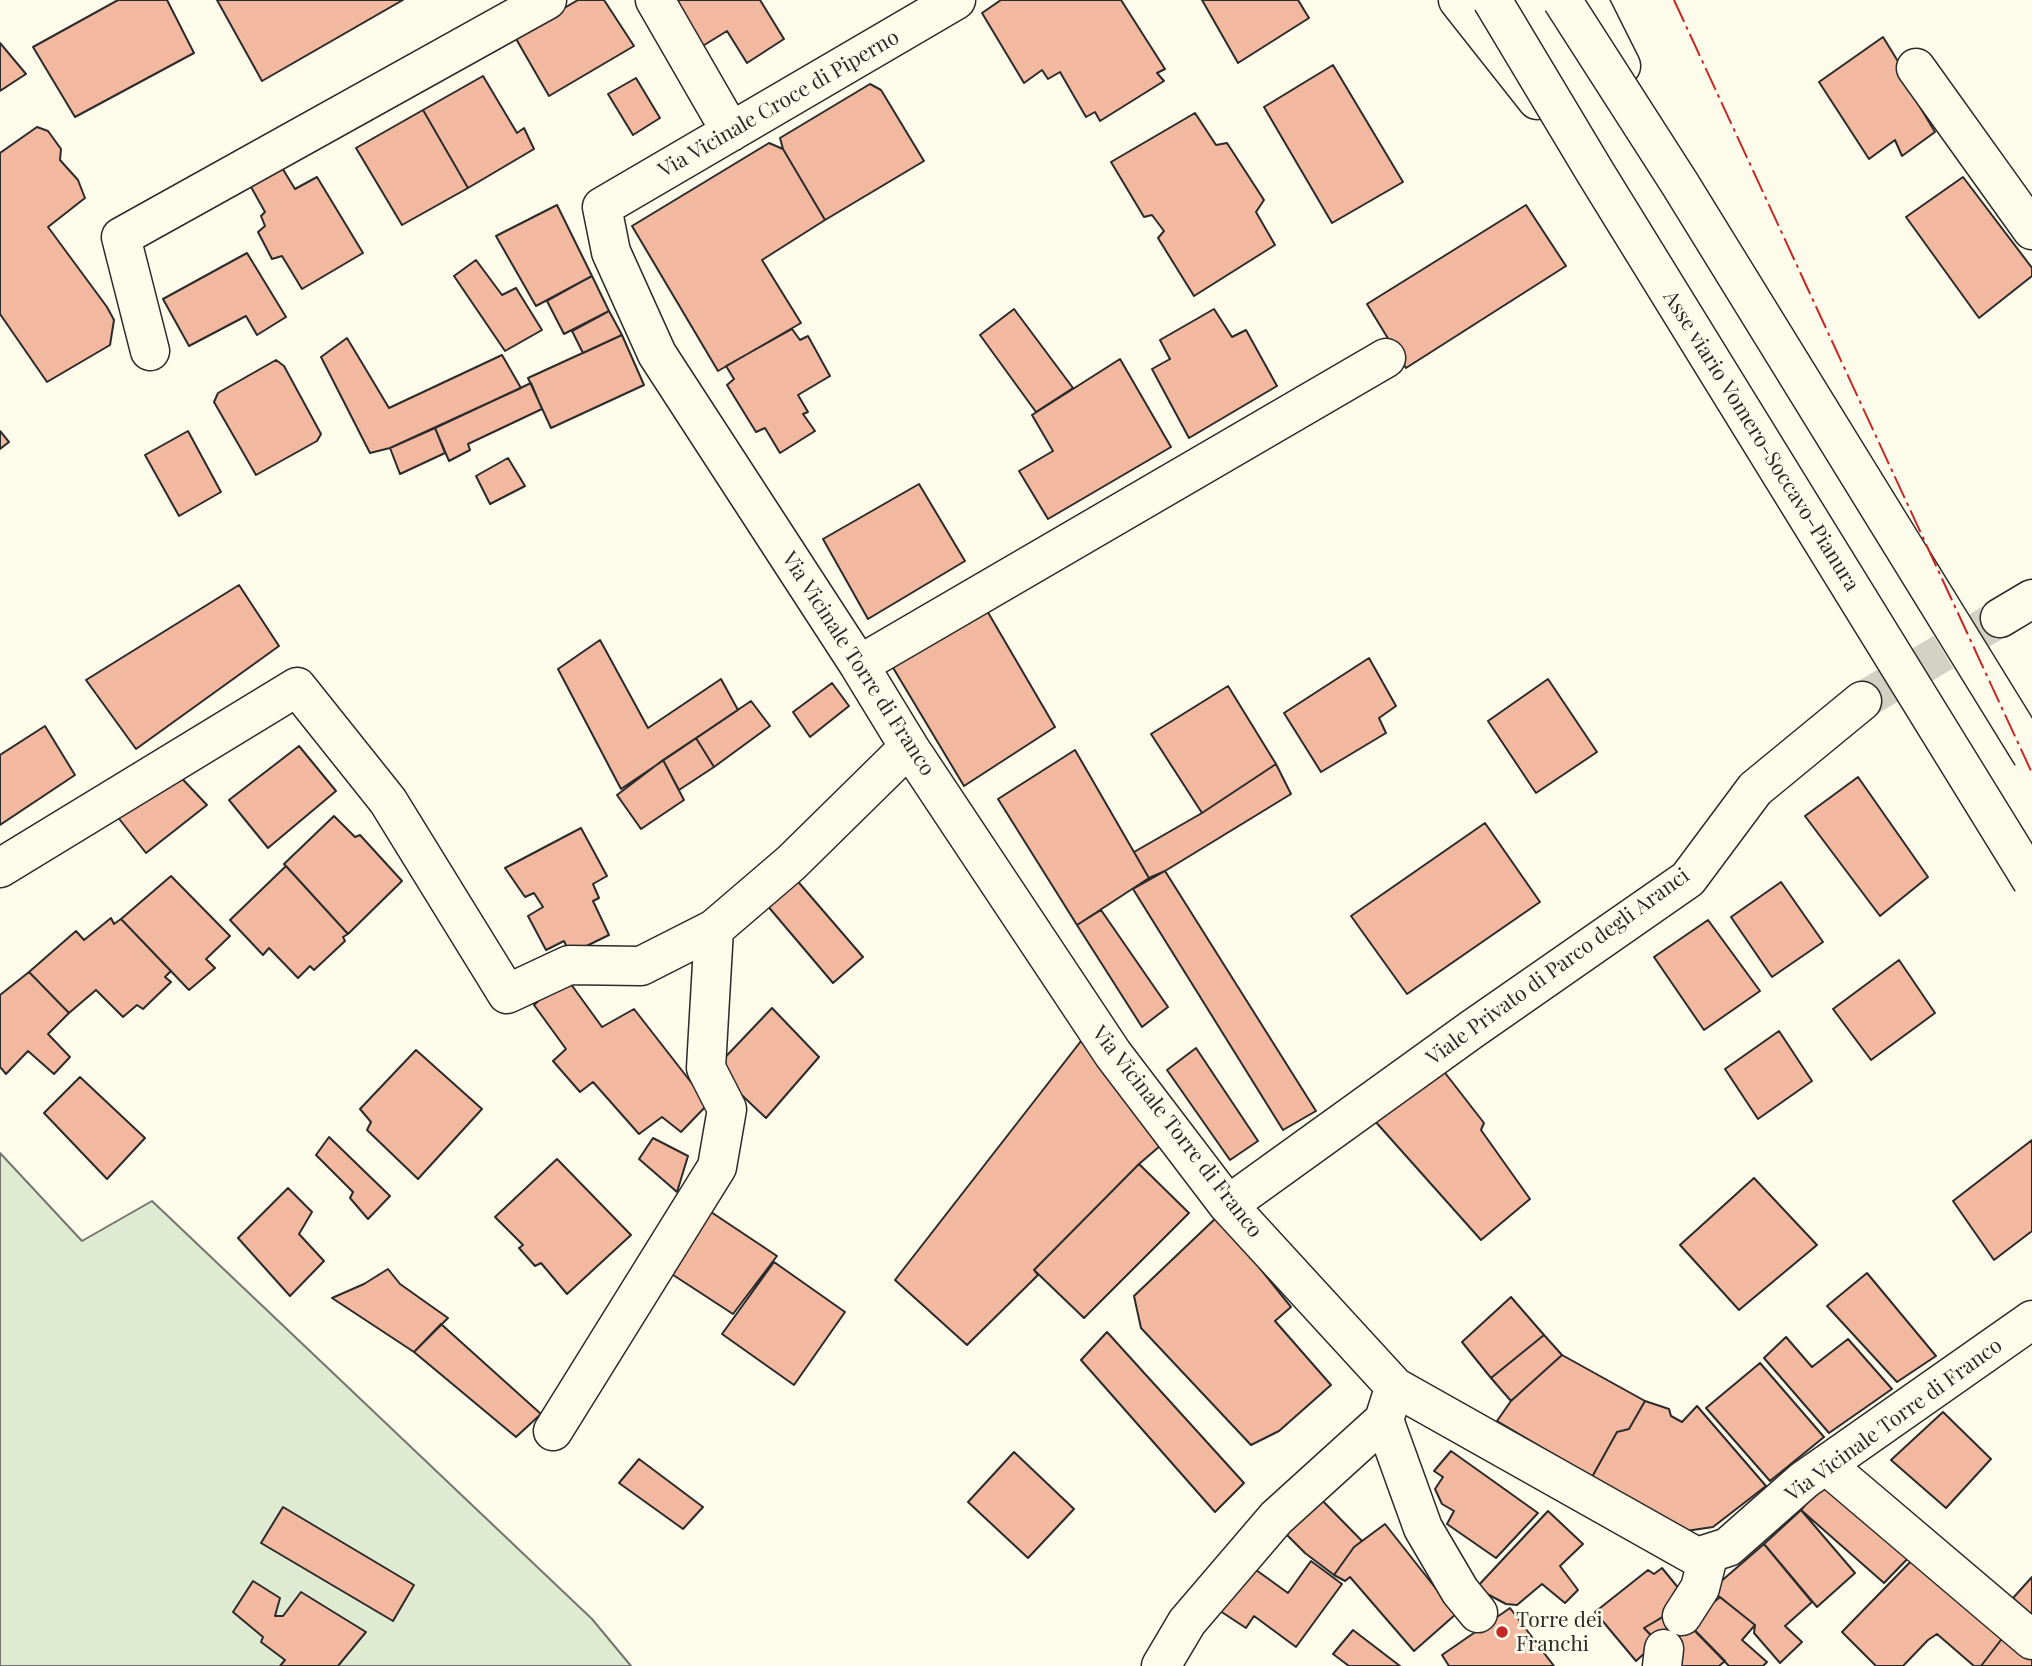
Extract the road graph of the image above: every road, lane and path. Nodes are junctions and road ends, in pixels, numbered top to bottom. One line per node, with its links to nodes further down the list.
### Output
1 (547, 0): 14 (main road)
2 (655, 0): 9 (main road)
3 (956, 0): 9 (main road, Via Vicinale Croce di Piperno)
4 (1458, 0): 10 (main road, bridge)
5 (1492, 0): 10 (main road, Asse viario Vomero-Soccavo-Pianura, bridge)
6 (1562, 0): 11 (main road, bridge)
7 (1588, 0): 11 (main road, bridge)
8 (1916, 68): 13 (main road)
9 (732, 132): 12 (main road, Via Vicinale Croce di Piperno)
10 (1595, 172): 21 (main road, Asse viario Vomero-Soccavo-Pianura, bridge)
11 (1680, 184): 19 (main road, bridge)
12 (602, 207): 16 (main road, Via Vicinale Torre di Franco)
13 (2032, 230)
14 (150, 351)
15 (1386, 358): 16 (main road)
16 (859, 665): 18 (main road, Via Vicinale Torre di Franco)
17 (1861, 701): 23 (main road, Viale Privato di Parco degli Aranci)
18 (909, 747): 22 (main road); 23 (main road, Via Vicinale Torre di Franco)
19 (2032, 755)
20 (0, 869): 22 (main road)
21 (2032, 881)
22 (714, 929): 26 (main road)
23 (1228, 1205): 25 (main road, Via Vicinale Torre di Franco)
24 (2032, 1320): 27 (main road, Via Vicinale Torre di Franco)
25 (1390, 1404): 28 (main road, Via Vicinale Torre di Franco); 29 (main road); 32 (main road)
26 (554, 1431)
27 (1826, 1465): 28 (main road, Via Vicinale Torre di Franco); 31 (main road)
28 (1709, 1553): 30 (main road)
29 (1478, 1613)
30 (1682, 1616)
31 (2032, 1640)
32 (1161, 1666)

